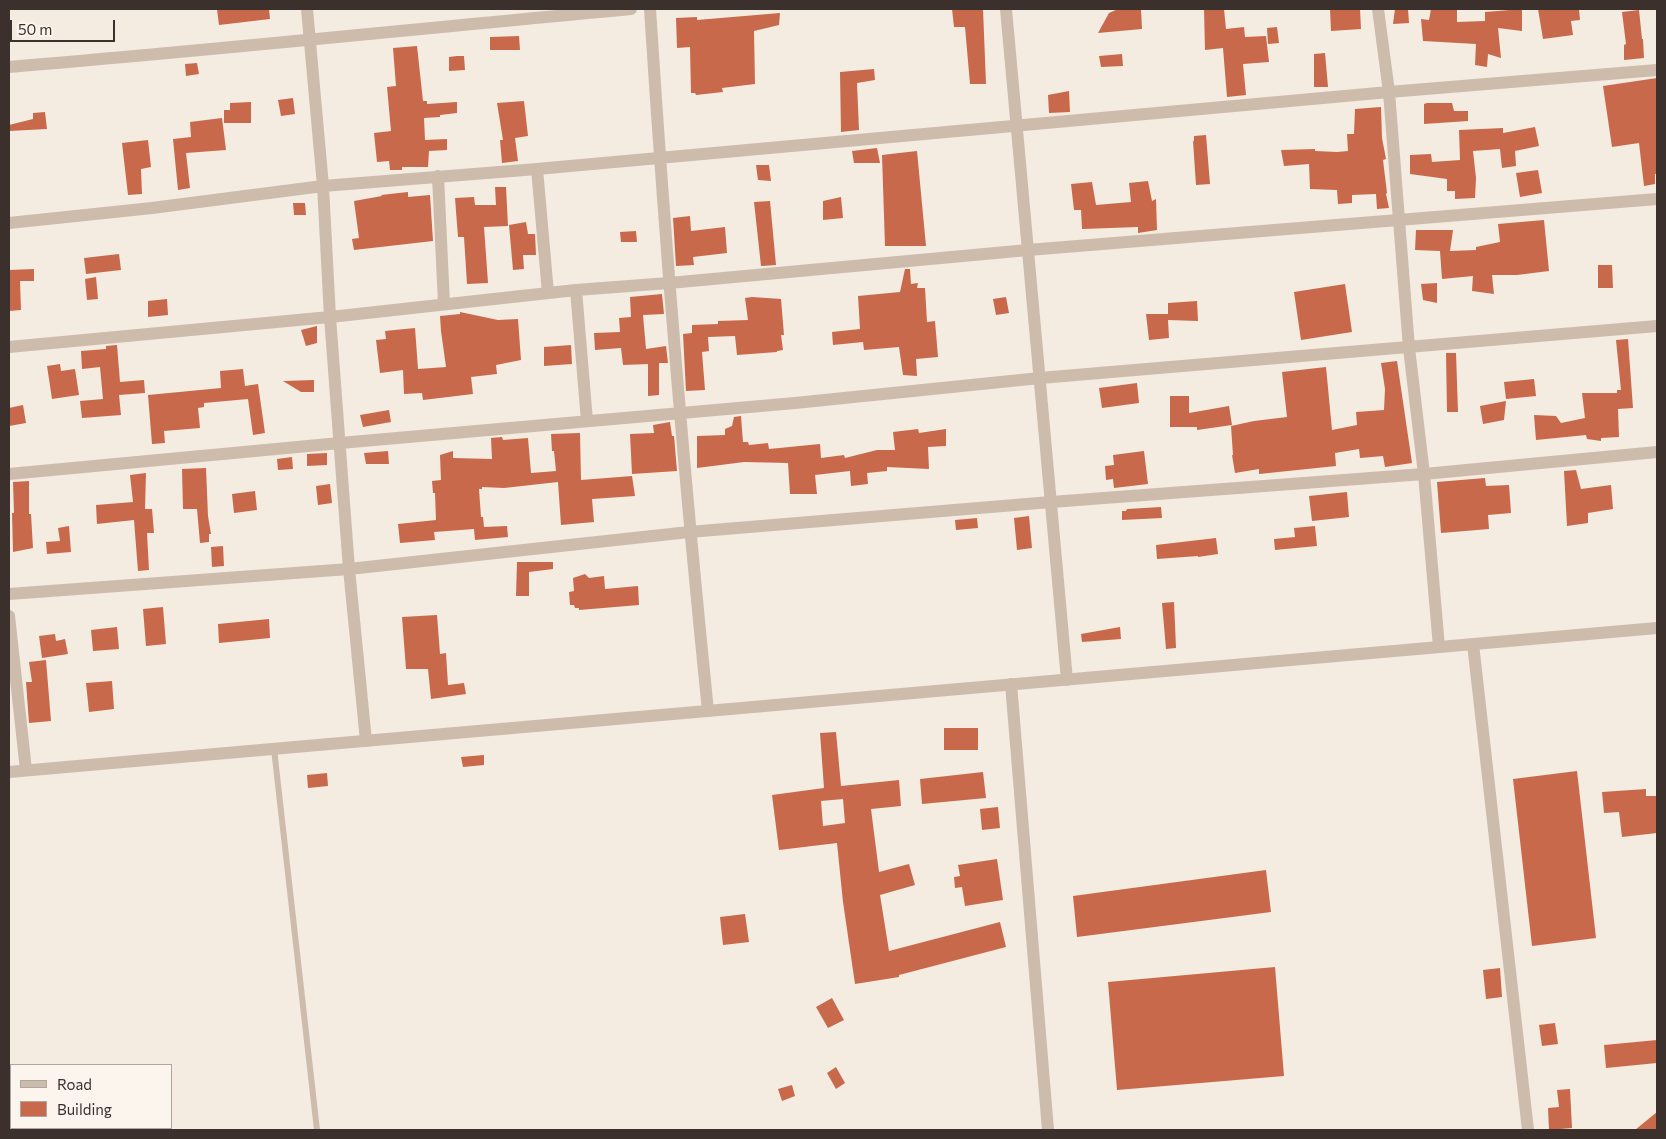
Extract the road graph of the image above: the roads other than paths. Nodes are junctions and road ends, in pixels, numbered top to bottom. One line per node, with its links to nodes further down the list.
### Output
1 (307, 9): 6 (street)
2 (631, 9): 6 (street)
3 (650, 9): 11 (street)
4 (1006, 9): 10 (street)
5 (1378, 9): 9 (street)
6 (311, 38): 7 (street); 14 (street)
7 (9, 67)
8 (1657, 70): 9 (street)
9 (1388, 92): 10 (street); 16 (street)
10 (1017, 125): 11 (street); 18 (street)
11 (660, 158): 12 (street); 19 (street)
12 (537, 169): 13 (street); 21 (street)
13 (438, 176): 14 (street); 22 (street)
14 (323, 186): 17 (street); 23 (street)
15 (1657, 199): 16 (street)
16 (1399, 221): 18 (street); 26 (street)
17 (9, 223)
18 (1028, 250): 19 (street); 27 (street)
19 (669, 283): 20 (street); 28 (street)
20 (576, 290): 21 (street); 29 (street)
21 (548, 293): 22 (street)
22 (444, 304): 23 (street)
23 (330, 317): 25 (street); 30 (street)
24 (1657, 326): 26 (street)
25 (9, 347)
26 (1409, 348): 27 (street); 33 (street)
27 (1040, 378): 28 (street); 34 (street)
28 (680, 412): 29 (street); 35 (street)
29 (586, 421): 30 (street)
30 (340, 442): 32 (street); 36 (street)
31 (1657, 452): 33 (street)
32 (9, 474)
33 (1424, 474): 34 (street); 41 (street)
34 (1051, 502): 35 (street); 42 (street)
35 (689, 532): 36 (street); 44 (street)
36 (349, 569): 37 (street); 45 (street)
37 (9, 594)
38 (9, 616): 47 (street)
39 (1657, 628): 40 (street)
40 (1473, 644): 41 (street); 51 (street)
41 (1440, 647): 42 (street)
42 (1067, 680): 43 (street)
43 (1011, 684): 44 (street); 50 (street)
44 (708, 711): 45 (street)
45 (366, 740): 46 (street)
46 (274, 748): 47 (street); 49 (lane)
47 (26, 770): 48 (street)
48 (9, 772)
49 (318, 1130)
50 (1048, 1130)
51 (1528, 1130)

